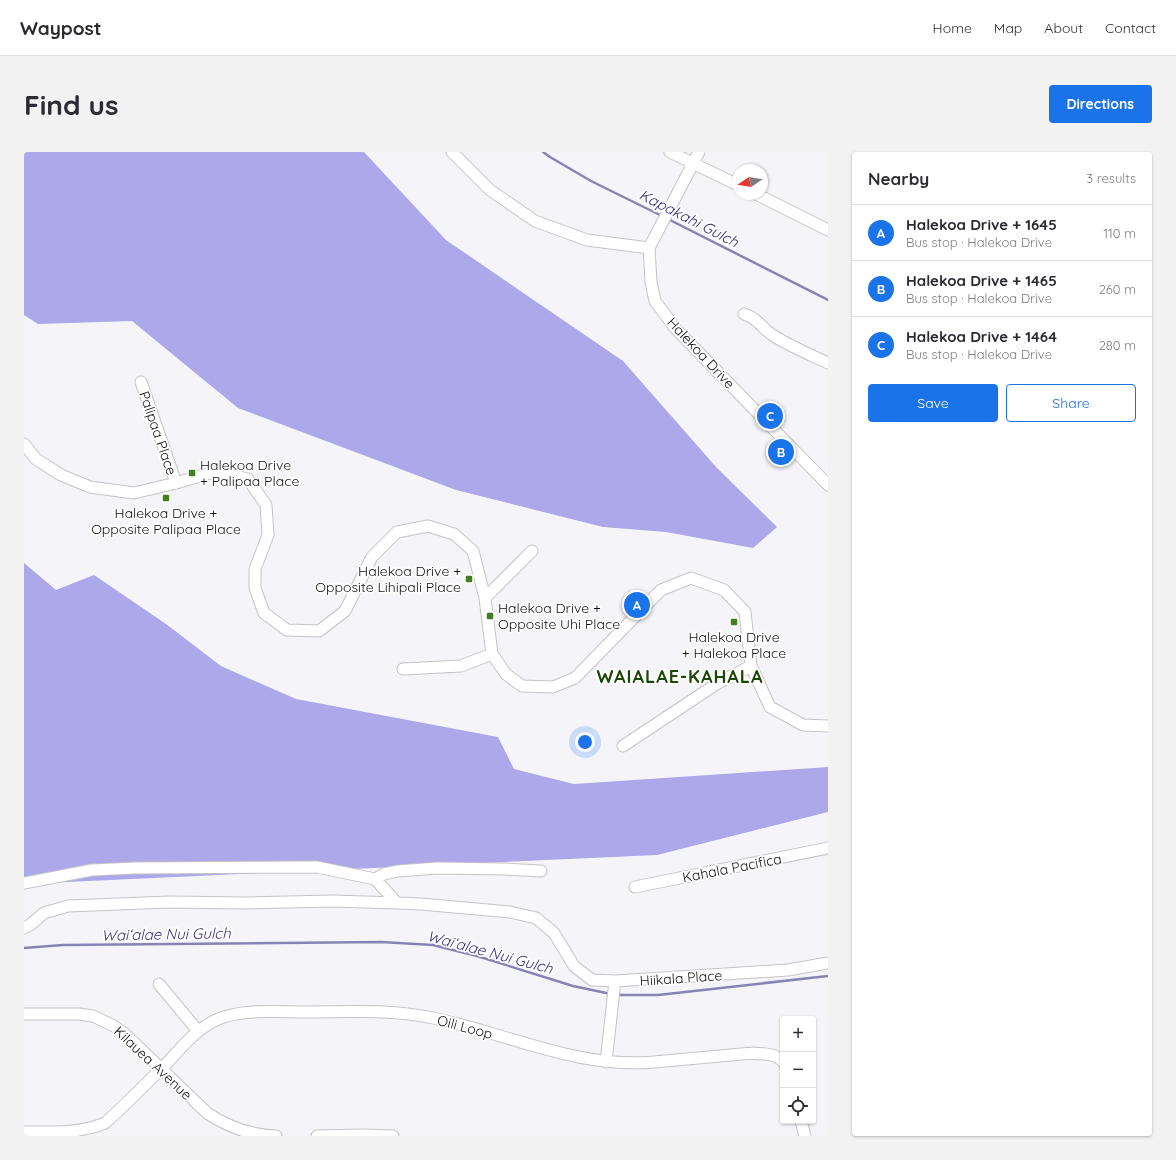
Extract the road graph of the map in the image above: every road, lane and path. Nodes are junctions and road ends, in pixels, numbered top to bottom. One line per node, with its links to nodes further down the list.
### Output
1 (452, 152): 8 (street)
2 (670, 152): 4 (street)
3 (699, 152): 4 (street)
4 (694, 163): 5 (street); 8 (street)
5 (732, 182)
6 (768, 200): 7 (street)
7 (828, 230)
8 (649, 248): 14 (street, Halekoa Drive)
9 (744, 314): 10 (street)
10 (828, 363)
11 (141, 382): 13 (street, Palipaa Place)
12 (24, 444): 13 (street)
13 (176, 483): 16 (street)
14 (828, 485)
15 (532, 551): 16 (street)
16 (484, 598): 17 (street)
17 (492, 654): 18 (street); 19 (street)
18 (751, 666): 20 (street); 21 (street)
19 (403, 669)
20 (828, 726)
21 (623, 746)
22 (828, 848): 26 (street, Kahala Pacifica)
23 (541, 871): 24 (street)
24 (375, 879): 25 (street); 27 (street)
25 (24, 883)
26 (635, 887)
27 (397, 903): 28 (street, Hiikala Place); 31 (street, Hiikala Place)
28 (24, 928)
29 (828, 963): 31 (street, Hiikala Place)
30 (159, 984): 33 (street)
31 (614, 985): 35 (street)
32 (24, 1014): 36 (street, Kilauea Avenue)
33 (198, 1031): 35 (street, Oili Loop); 36 (street, Oili Loop)
34 (780, 1059): 35 (street, Oili Loop)
35 (606, 1062)
36 (161, 1069): 38 (street, Oili Loop); 39 (street, Kilauea Avenue)
37 (802, 1124): 42 (street)
38 (24, 1132)
39 (276, 1136)
40 (317, 1136): 41 (street)
41 (393, 1136)
42 (804, 1136)

